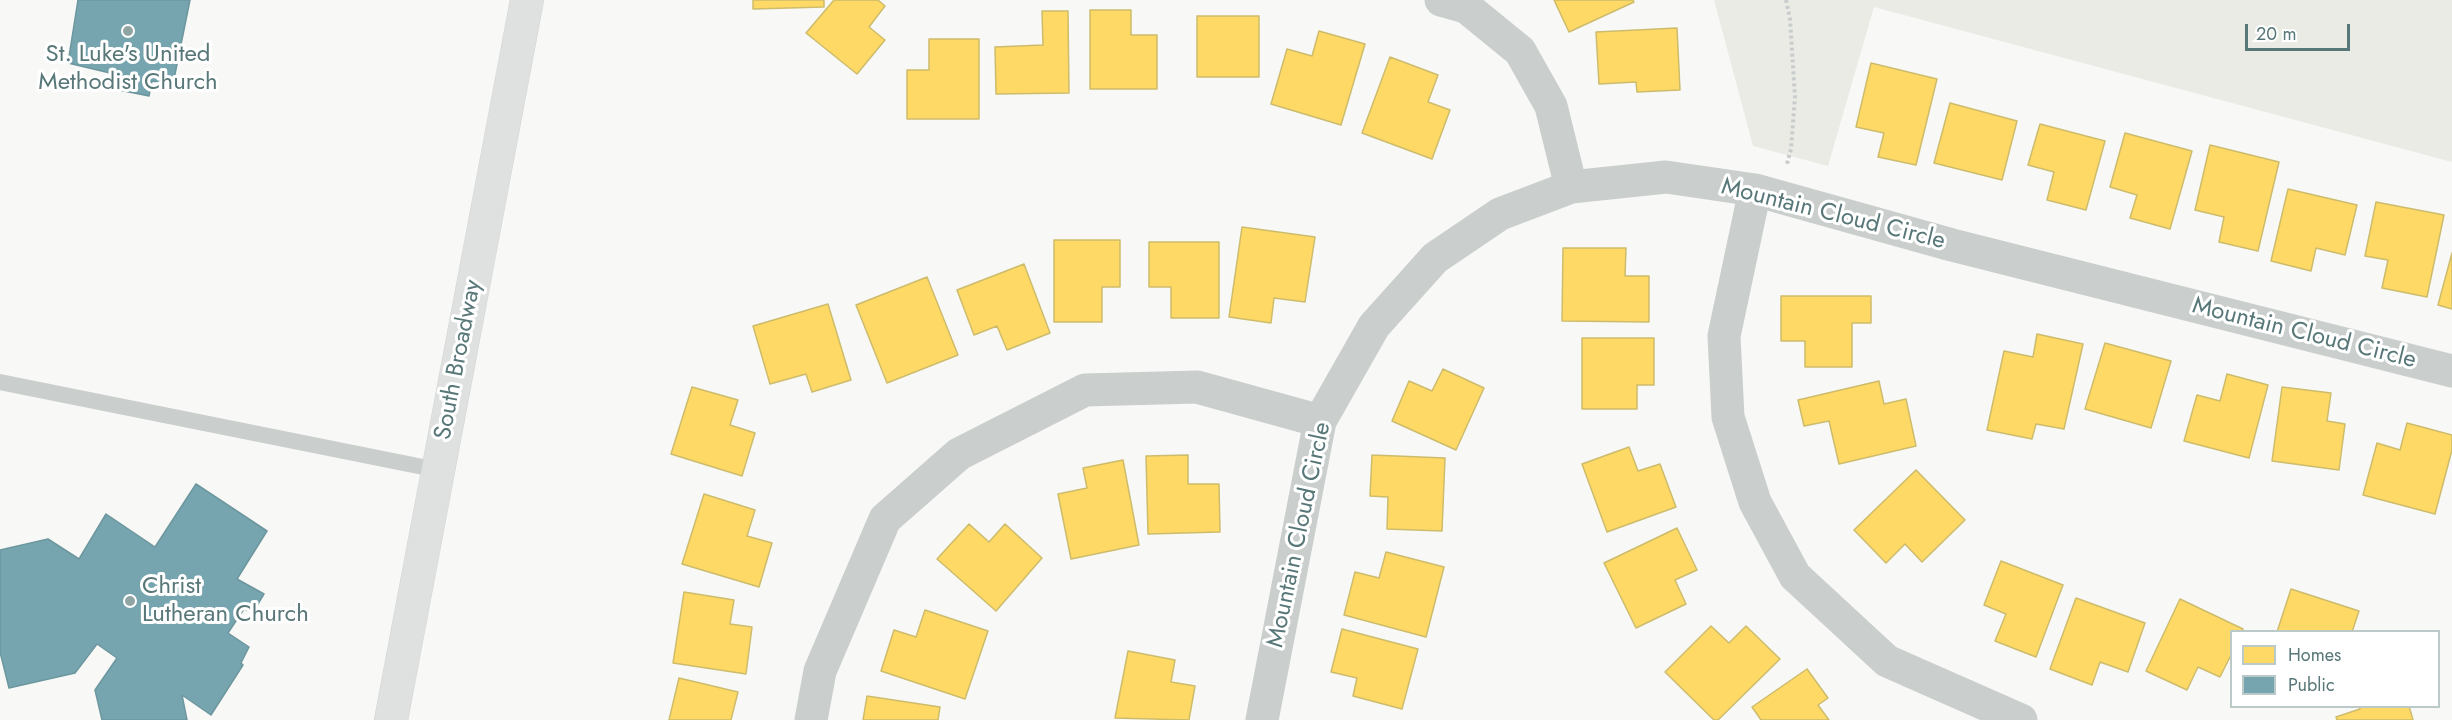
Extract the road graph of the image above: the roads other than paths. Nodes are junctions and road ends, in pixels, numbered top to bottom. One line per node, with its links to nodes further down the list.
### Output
1 (526, 0): 8 (main road, South Broadway)
2 (1441, 0): 3 (street)
3 (1571, 187): 4 (street, Mountain Cloud Circle); 7 (street, Mountain Cloud Circle)
4 (1765, 193): 5 (street, Mountain Cloud Circle); 12 (street)
5 (2452, 371)
6 (0, 382): 8 (lane)
7 (1320, 421): 10 (street); 11 (street, Mountain Cloud Circle)
8 (438, 471): 9 (main road, South Broadway)
9 (391, 720)
10 (812, 720)
11 (1263, 720)
12 (2021, 720)

